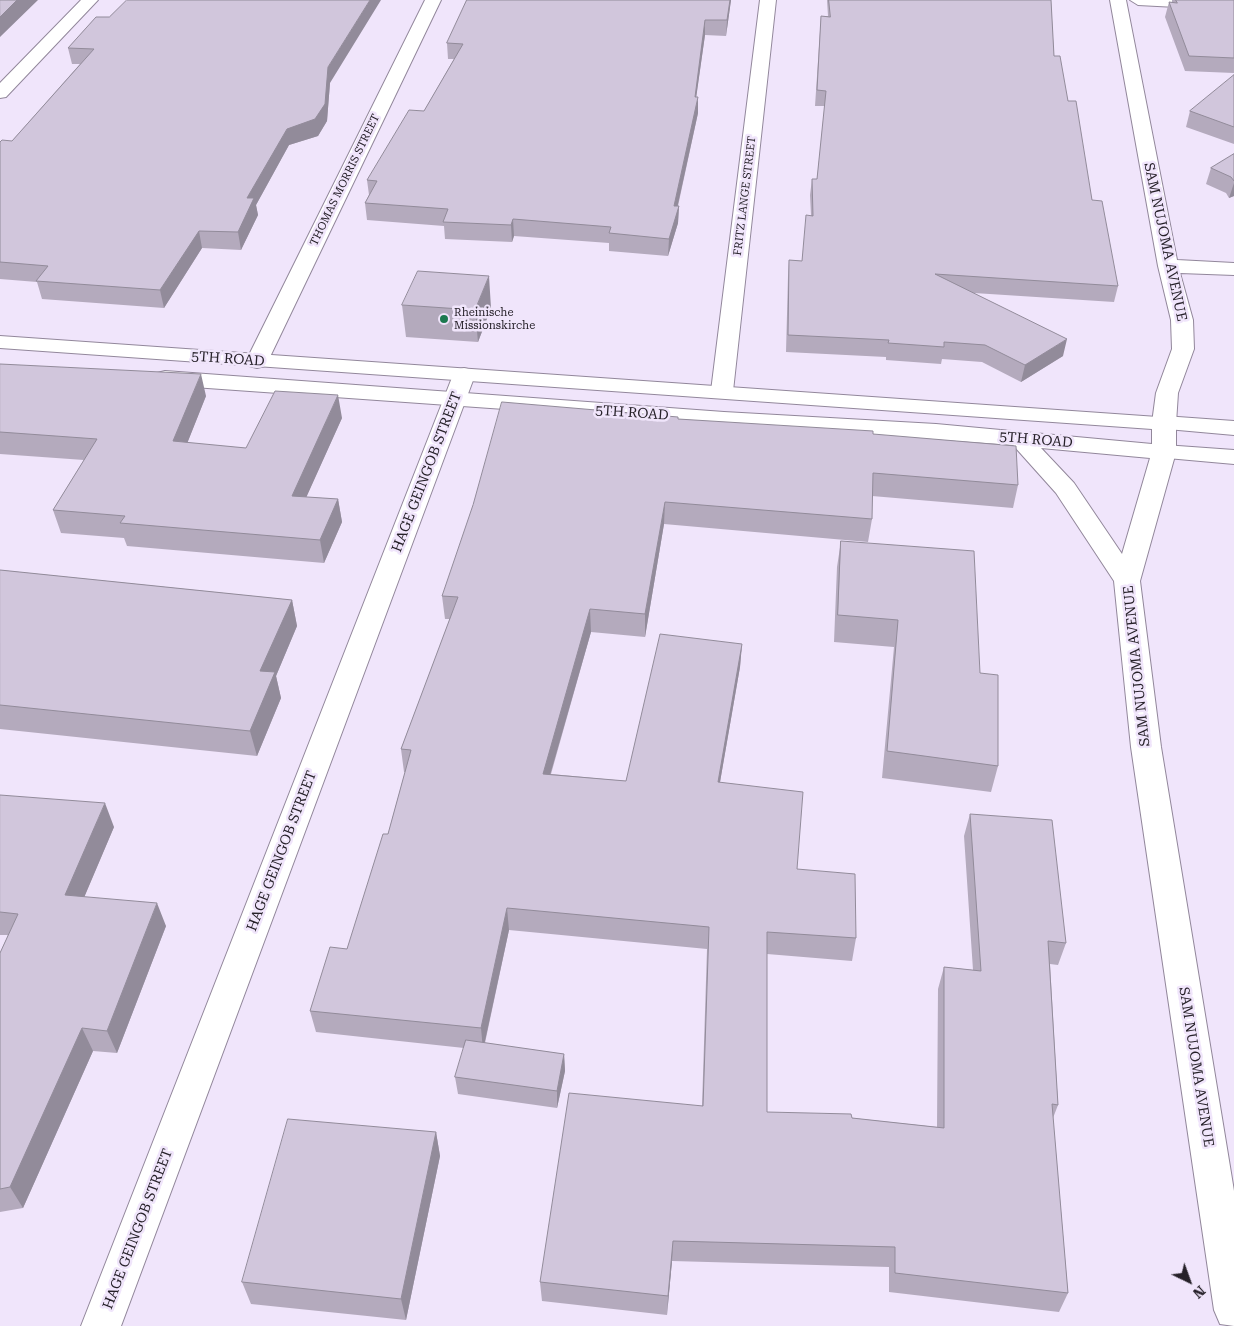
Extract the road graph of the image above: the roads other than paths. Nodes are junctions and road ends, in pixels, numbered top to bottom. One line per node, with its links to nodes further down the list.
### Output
1 (90, 0): 7 (street)
2 (433, 0): 11 (street, THOMAS MORRIS STREET)
3 (768, 0): 14 (street, FRITZ LANGE STREET)
4 (1118, 0): 8 (street, SAM NUJOMA AVENUE)
5 (1138, 0): 6 (street)
6 (1234, 5)
7 (0, 93)
8 (1168, 266): 9 (street); 16 (street, SAM NUJOMA AVENUE)
9 (1234, 269)
10 (0, 342): 11 (street, 5TH ROAD)
11 (257, 361): 13 (street, 5TH ROAD)
12 (147, 377): 13 (street, 5TH ROAD)
13 (459, 388): 14 (street, 5TH ROAD); 17 (street, 5TH ROAD); 21 (street, HAGE GEINGOB STREET)
14 (722, 391): 16 (street, 5TH ROAD)
15 (1234, 428): 16 (street, 5TH ROAD)
16 (1164, 438): 17 (street, 5TH ROAD); 18 (street, 5TH ROAD); 19 (street, SAM NUJOMA AVENUE)
17 (1020, 439): 19 (street)
18 (1234, 457)
19 (1127, 581): 20 (street, SAM NUJOMA AVENUE)
20 (1234, 1310)
21 (100, 1326)

